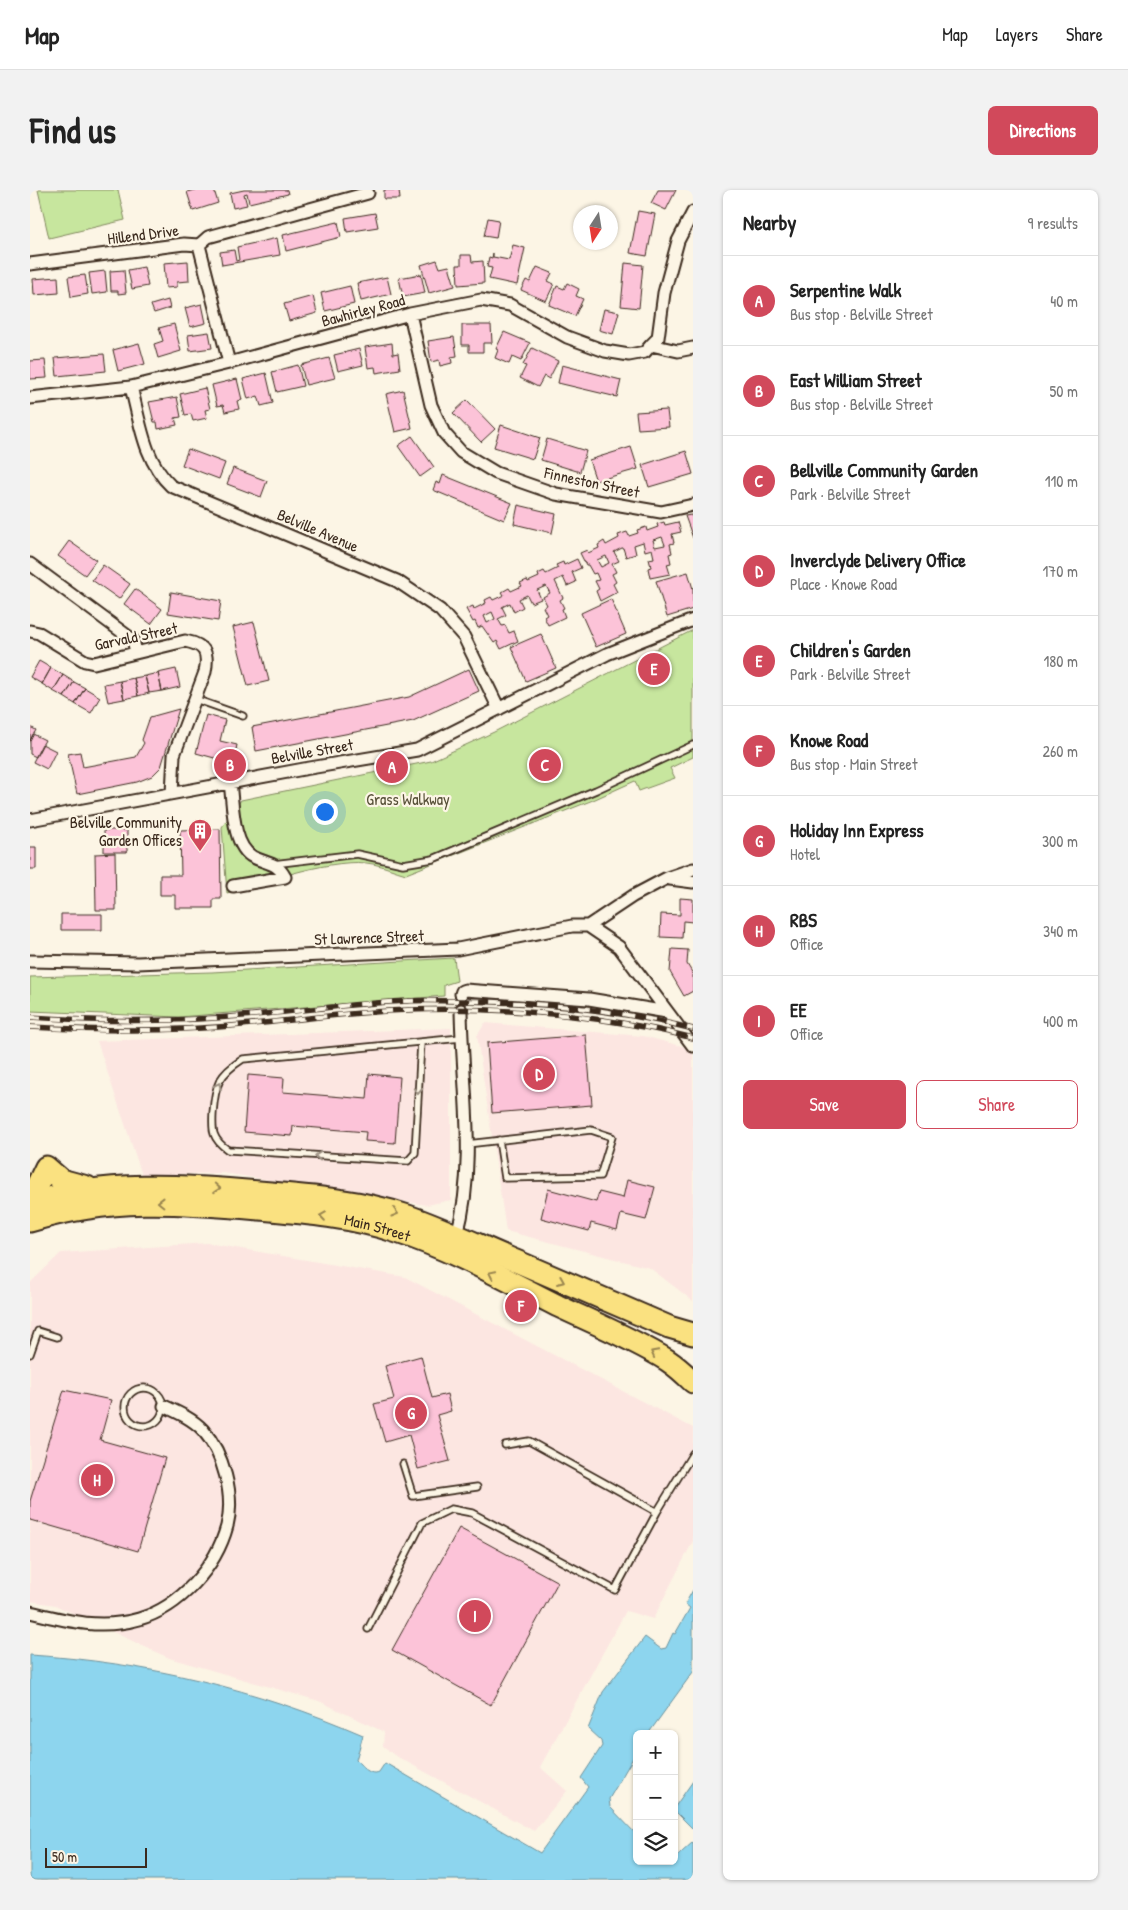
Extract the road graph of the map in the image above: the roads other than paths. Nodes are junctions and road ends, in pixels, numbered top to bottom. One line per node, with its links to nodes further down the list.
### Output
1 (332, 190): 3 (street)
2 (368, 193): 3 (street)
3 (336, 202): 5 (street)
4 (693, 212): 8 (street)
5 (199, 245): 6 (street, Hillend Drive); 10 (street, Hillend Drive)
6 (30, 264)
7 (410, 314): 8 (street, Bawhirley Road); 10 (street, Bawhirley Road); 13 (street, Finneston Street)
8 (651, 345): 9 (street)
9 (693, 348)
10 (229, 363): 11 (street, Bawhirley Road)
11 (131, 387): 12 (street, Bawhirley Road); 19 (street, Belville Avenue)
12 (30, 398)
13 (693, 505)
14 (30, 564): 17 (street)
15 (693, 620): 19 (street, Belville Street)
16 (30, 631): 17 (street, Garvald Street)
17 (136, 652): 18 (street, Garvald Street)
18 (195, 700): 20 (lane); 23 (street)
19 (499, 710): 22 (street, Belville Street)
20 (243, 716)
21 (693, 745): 25 (lane)
22 (230, 782): 23 (street, Belville Street); 25 (street)
23 (172, 793): 24 (street, Belville Street)
24 (30, 820)
25 (271, 864): 29 (street)
26 (693, 870): 27 (street)
27 (668, 878): 28 (street); 30 (street)
28 (693, 882)
29 (233, 886)
30 (588, 926): 31 (street, St Lawrence Street); 34 (street)
31 (30, 961)
32 (461, 994): 34 (street)
33 (461, 1010): 35 (street)
34 (667, 1012): 37 (street)
35 (461, 1038): 36 (lane); 39 (street)
36 (421, 1042): 36 (lane, one-way to 36)
37 (693, 1046)
38 (499, 1140): 38 (lane); 39 (lane)
39 (467, 1144): 43 (street)
40 (94, 1189): 41 (highway, Main Street); 41 (highway); 43 (highway, Main Street, one-way to 43)
41 (30, 1201)
42 (30, 1221): 47 (highway, Main Street, one-way to 42)
43 (457, 1235): 44 (highway, Main Street, one-way to 44)
44 (693, 1334)
45 (57, 1337): 46 (lane)
46 (30, 1354)
47 (693, 1382)
48 (164, 1406): 48 (lane); 55 (street)
49 (505, 1445): 54 (lane)
50 (693, 1449): 51 (lane)
51 (693, 1453): 54 (lane)
52 (403, 1464): 53 (lane)
53 (477, 1487)
54 (657, 1512): 56 (lane)
55 (30, 1612)
56 (368, 1629)

